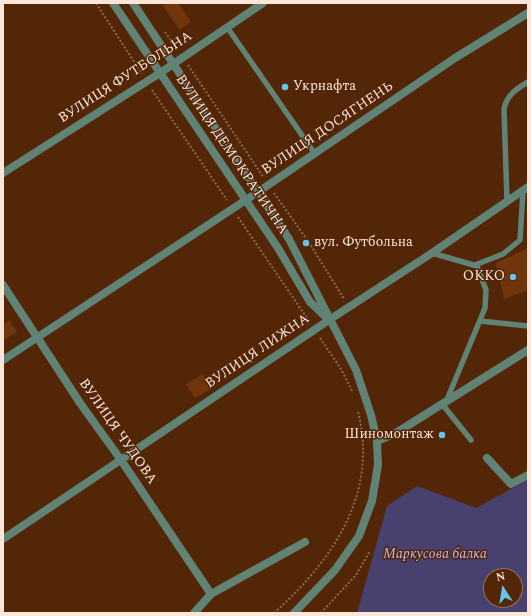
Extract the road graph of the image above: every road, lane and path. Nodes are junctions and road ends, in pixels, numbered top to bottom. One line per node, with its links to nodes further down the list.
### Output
1 (96, 3): 11 (path)
2 (114, 3): 10 (street, ВУЛИЦЯ ДЕМОКРАТИЧНА)
3 (133, 3): 9 (street, ВУЛИЦЯ ДЕМОКРАТИЧНА)
4 (262, 3): 7 (street, ВУЛИЦЯ ФУТБОЛЬНА)
5 (528, 13): 13 (street, ВУЛИЦЯ ДОСЯГНЕНЬ)
6 (162, 27): 8 (path)
7 (227, 27): 8 (street, ВУЛИЦЯ ФУТБОЛЬНА); 13 (lane)
8 (183, 57): 9 (street, ВУЛИЦЯ ФУТБОЛЬНА); 15 (path)
9 (173, 64): 10 (street, ВУЛИЦЯ ФУТБОЛЬНА); 17 (street, ВУЛИЦЯ ДЕМОКРАТИЧНА)
10 (160, 73): 11 (street, ВУЛИЦЯ ФУТБОЛЬНА); 18 (street, ВУЛИЦЯ ДЕМОКРАТИЧНА)
11 (147, 82): 14 (street, ВУЛИЦЯ ФУТБОЛЬНА); 20 (path)
12 (528, 82): 19 (lane)
13 (315, 154): 15 (street, ВУЛИЦЯ ДОСЯГНЕНЬ)
14 (3, 173)
15 (268, 185): 17 (street, ВУЛИЦЯ ДОСЯГНЕНЬ); 24 (path)
16 (525, 189): 19 (street, ВУЛИЦЯ ЛИЖНА); 22 (lane)
17 (258, 192): 18 (street, ВУЛИЦЯ ДОСЯГНЕНЬ); 25 (street, ВУЛИЦЯ ДЕМОКРАТИЧНА)
18 (246, 200): 20 (street, ВУЛИЦЯ ДОСЯГНЕНЬ); 25 (street, ВУЛИЦЯ ДЕМОКРАТИЧНА)
19 (507, 201): 21 (street, ВУЛИЦЯ ЛИЖНА)
20 (232, 208): 28 (path); 29 (street, ВУЛИЦЯ ДОСЯГНЕНЬ)
21 (432, 253): 22 (lane); 25 (street, ВУЛИЦЯ ЛИЖНА)
22 (475, 265): 26 (lane)
23 (3, 285): 29 (street, ВУЛИЦЯ ЧУДОВА)
24 (346, 302)
25 (329, 320): 28 (street, ВУЛИЦЯ ЛИЖНА); 36 (street, ВУЛИЦЯ ДЕМОКРАТИЧНА)
26 (480, 321): 27 (lane); 33 (lane)
27 (528, 326)
28 (314, 330): 32 (path); 38 (street, ВУЛИЦЯ ЛИЖНА)
29 (38, 337): 31 (street, ВУЛИЦЯ ДОСЯГНЕНЬ); 38 (street, ВУЛИЦЯ ЧУДОВА)
30 (528, 350): 33 (street)
31 (3, 360)
32 (355, 398)
33 (444, 403): 35 (lane); 36 (street)
34 (357, 405): 45 (path)
35 (471, 440)
36 (377, 441): 46 (street, ВУЛИЦЯ ДЕМОКРАТИЧНА)
37 (487, 458): 39 (street)
38 (121, 460): 40 (street, ВУЛИЦЯ ЛИЖНА); 43 (street, ВУЛИЦЯ ЧУДОВА)
39 (528, 475)
40 (3, 539)
41 (305, 542): 43 (street)
42 (370, 551): 47 (path)
43 (211, 594): 44 (street)
44 (194, 613)
45 (274, 613)
46 (294, 613)
47 (321, 613)

